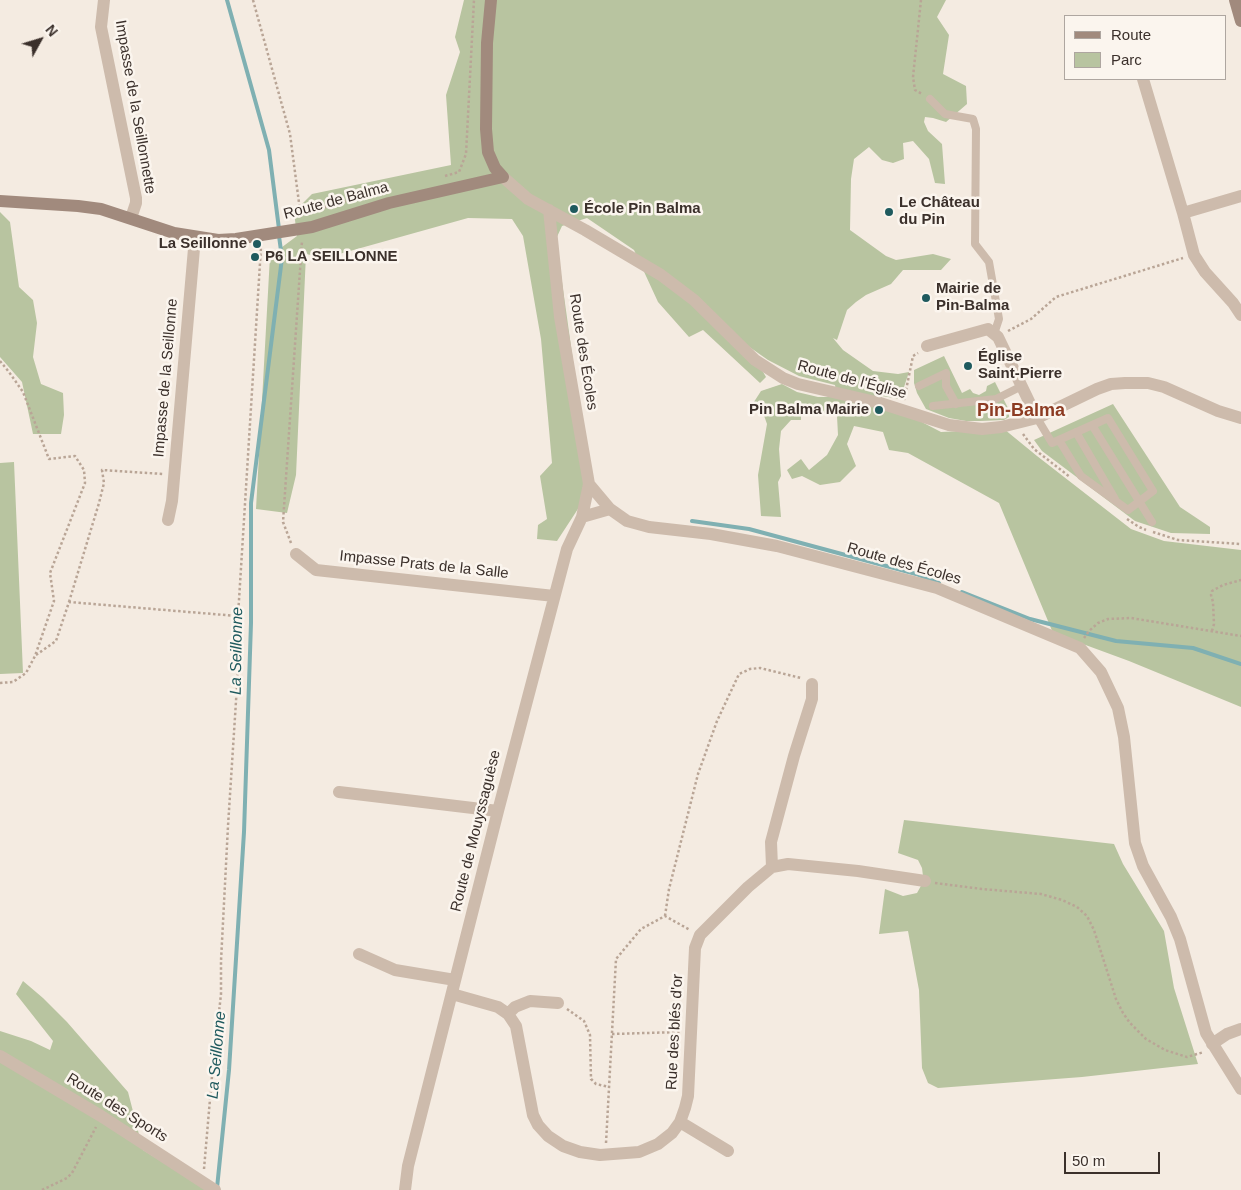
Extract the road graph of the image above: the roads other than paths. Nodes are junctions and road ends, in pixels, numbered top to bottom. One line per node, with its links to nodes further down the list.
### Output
1 (104, 0): 12 (street, Impasse de la Seillonnette)
2 (491, 0): 7 (street)
3 (1234, 0): 4 (street)
4 (1241, 21)
5 (1143, 80): 11 (street)
6 (930, 99): 15 (lane)
7 (503, 178): 10 (street, Route de l'Église); 13 (street, Route de Balma)
8 (1241, 196): 11 (street)
9 (0, 201): 12 (street, Route de Balma)
10 (549, 210): 21 (street, Route de l'Église); 26 (street, Route des Écoles)
11 (1183, 213): 14 (street)
12 (131, 218): 13 (street, Route de Balma)
13 (194, 237): 31 (street, Impasse de la Seillonne)
14 (1241, 315)
15 (996, 336): 16 (street); 18 (street)
16 (927, 346)
17 (919, 386): 19 (lane)
18 (1022, 386): 19 (lane); 21 (street)
19 (956, 404): 20 (lane)
20 (933, 406)
21 (1037, 418): 22 (street, Route de l'Église); 25 (lane)
22 (1241, 418)
23 (1092, 425): 24 (lane); 27 (lane); 27 (lane)
24 (1076, 432): 25 (lane); 28 (lane)
25 (1059, 440): 28 (lane)
26 (589, 484): 29 (street, Route des Écoles); 30 (street, Route de Mouyssaguèse)
27 (1139, 501): 28 (lane); 32 (lane)
28 (1117, 502)
29 (610, 510): 30 (street); 46 (street, Route des Écoles)
30 (582, 517): 34 (street, Route de Mouyssaguèse)
31 (168, 520)
32 (1152, 522)
33 (296, 554): 34 (street, Impasse Prats de la Salle)
34 (554, 596): 37 (street, Route de Mouyssaguèse)
35 (812, 684): 38 (street)
36 (339, 792): 37 (street)
37 (498, 811): 41 (street, Route de Mouyssaguèse)
38 (772, 867): 39 (street); 49 (street, Rue des blés d'or)
39 (925, 881)
40 (359, 954): 41 (street)
41 (455, 980): 42 (street, Route de Mouyssaguèse)
42 (452, 994): 44 (street); 52 (street, Route de Mouyssaguèse)
43 (558, 1003): 44 (street)
44 (508, 1014): 49 (street, Rue des blés d'or)
45 (1241, 1029): 46 (street)
46 (1213, 1046): 48 (street, Route des Écoles)
47 (0, 1056): 51 (street, Route des Sports)
48 (1241, 1089)
49 (680, 1122): 50 (street)
50 (728, 1151)
51 (208, 1185)
52 (404, 1190)

